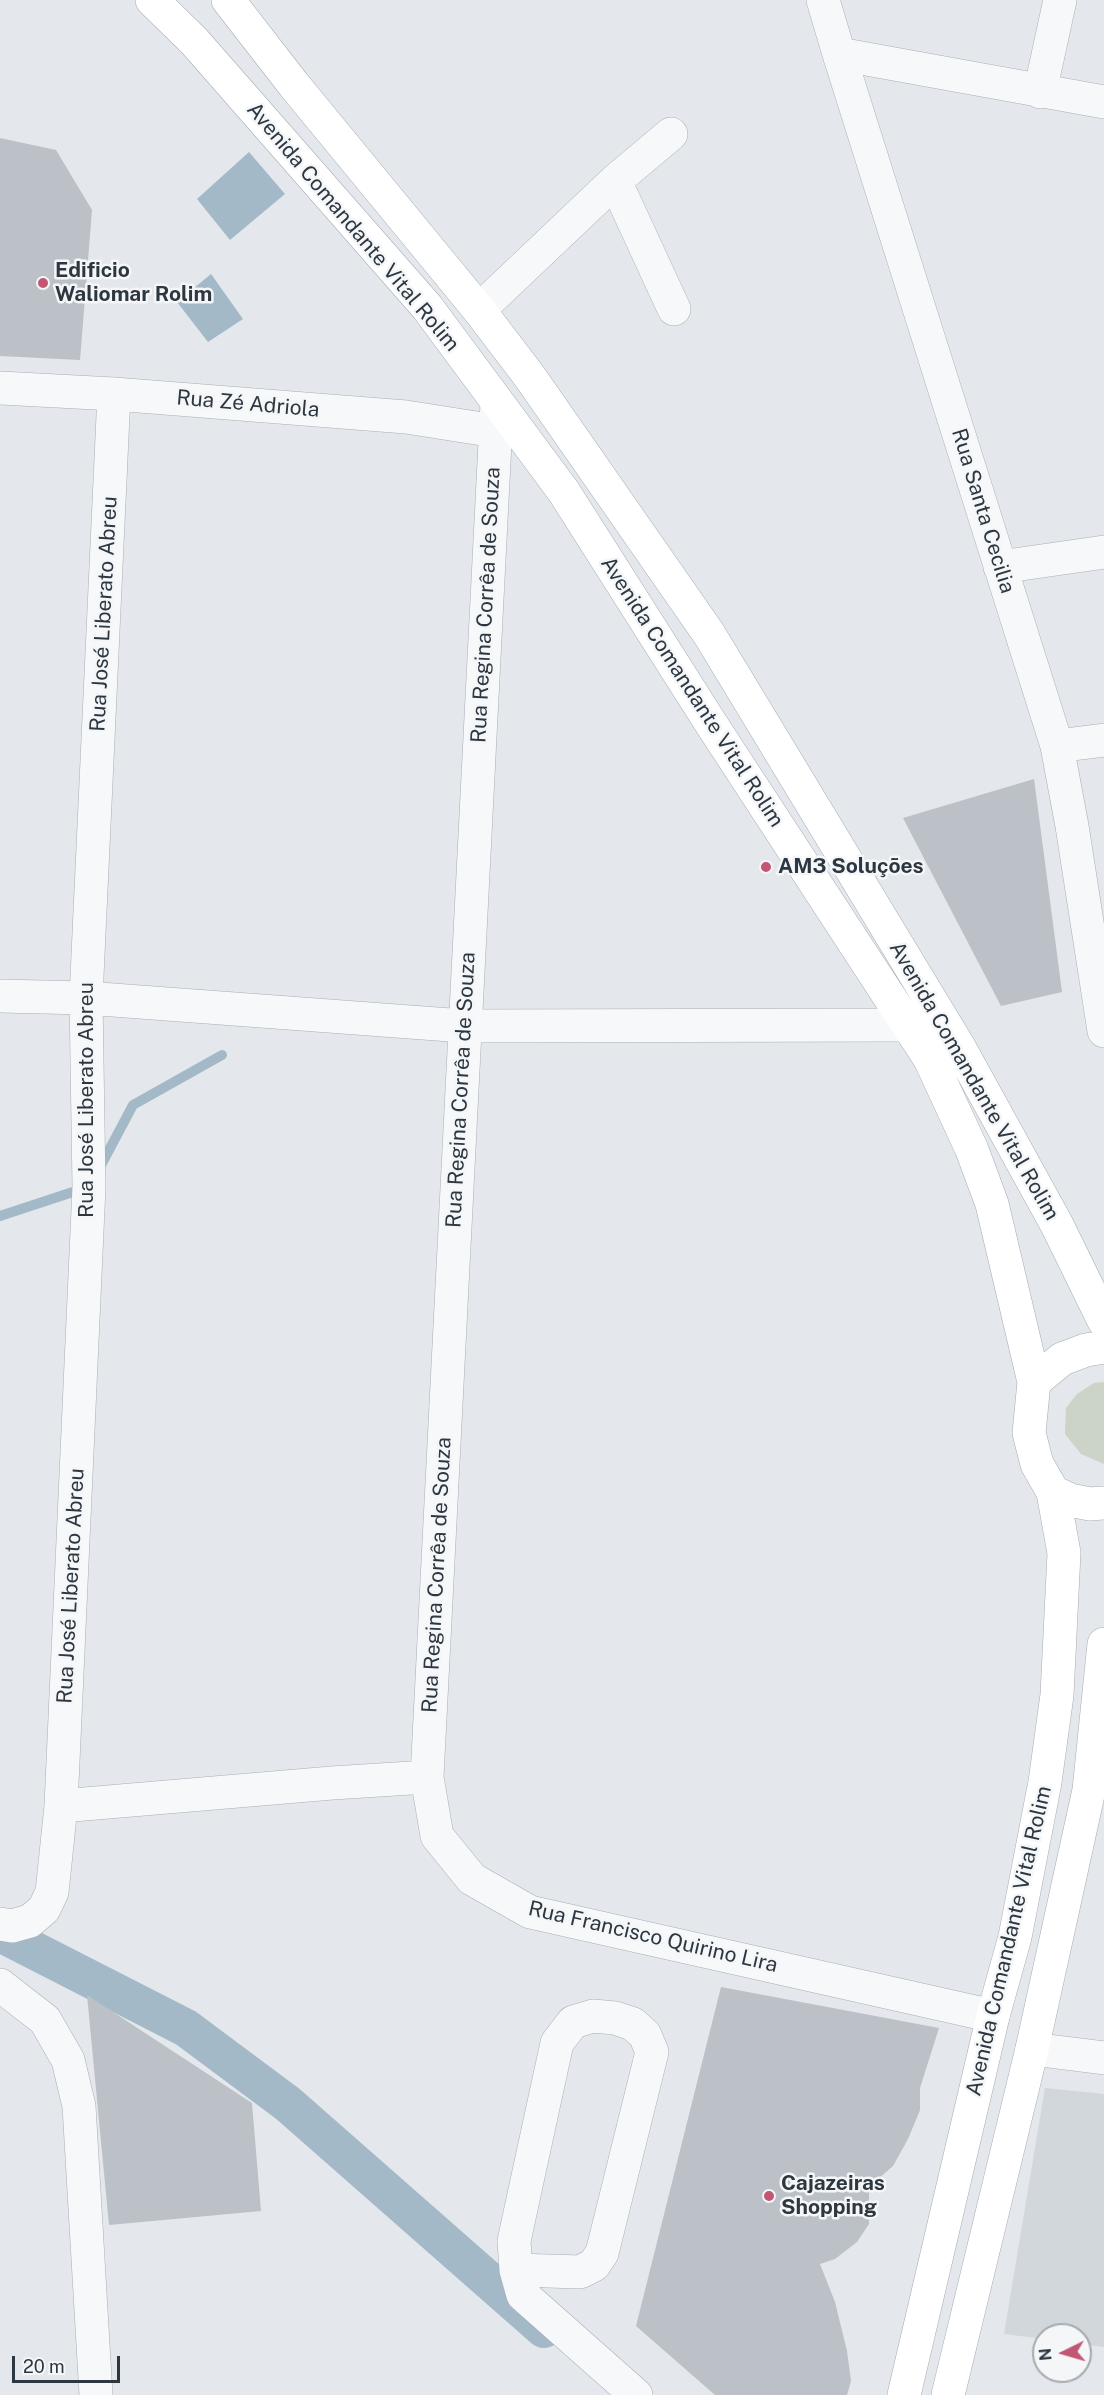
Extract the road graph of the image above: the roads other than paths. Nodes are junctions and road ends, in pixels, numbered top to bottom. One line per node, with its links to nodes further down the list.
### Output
1 (152, 0): 14 (main road, Avenida Comandante Vital Rolim)
2 (228, 0): 11 (main road, Avenida Comandante Vital Rolim)
3 (824, 0): 5 (street, Rua Santa Cecilia)
4 (1060, 0): 6 (street)
5 (838, 54): 6 (street); 16 (street, Rua Santa Cecilia)
6 (1040, 92): 7 (street)
7 (1104, 102)
8 (671, 134): 9 (street)
9 (615, 181): 10 (street); 11 (street)
10 (674, 309)
11 (479, 310): 24 (main road, Avenida Comandante Vital Rolim)
12 (0, 388): 13 (street, Rua Zé Adriola)
13 (114, 394): 14 (street, Rua Zé Adriola); 20 (street, Rua José Liberato Abreu)
14 (496, 417): 21 (main road, Avenida Comandante Vital Rolim); 22 (street, Rua Regina Corrêa de Souza)
15 (1104, 552): 16 (street)
16 (1000, 567): 18 (street, Rua Santa Cecilia)
17 (1104, 740): 18 (street)
18 (1057, 746): 23 (street, Rua Santa Cecilia)
19 (0, 996): 20 (street)
20 (87, 998): 22 (street); 31 (street, Rua José Liberato Abreu)
21 (907, 1025): 22 (street); 26 (main road, Avenida Comandante Vital Rolim)
22 (464, 1026): 30 (street, Rua Regina Corrêa de Souza)
23 (1104, 1031)
24 (1104, 1321)
25 (1104, 1347): 26 (main road)
26 (1034, 1382): 27 (main road, Avenida Comandante Vital Rolim)
27 (1053, 1492): 28 (main road); 34 (main road, Avenida Comandante Vital Rolim)
28 (1104, 1503)
29 (1104, 1644): 35 (main road)
30 (426, 1777): 31 (street); 34 (street, Rua Francisco Quirino Lira)
31 (61, 1806): 32 (street, Rua José Liberato Abreu)
32 (0, 1924)
33 (0, 1985): 38 (street)
34 (993, 2016): 40 (main road, Avenida Comandante Vital Rolim)
35 (1032, 2049): 36 (street); 41 (main road)
36 (1104, 2058)
37 (516, 2270): 37 (street); 39 (street)
38 (96, 2395)
39 (636, 2395)
40 (904, 2395)
41 (948, 2395)

